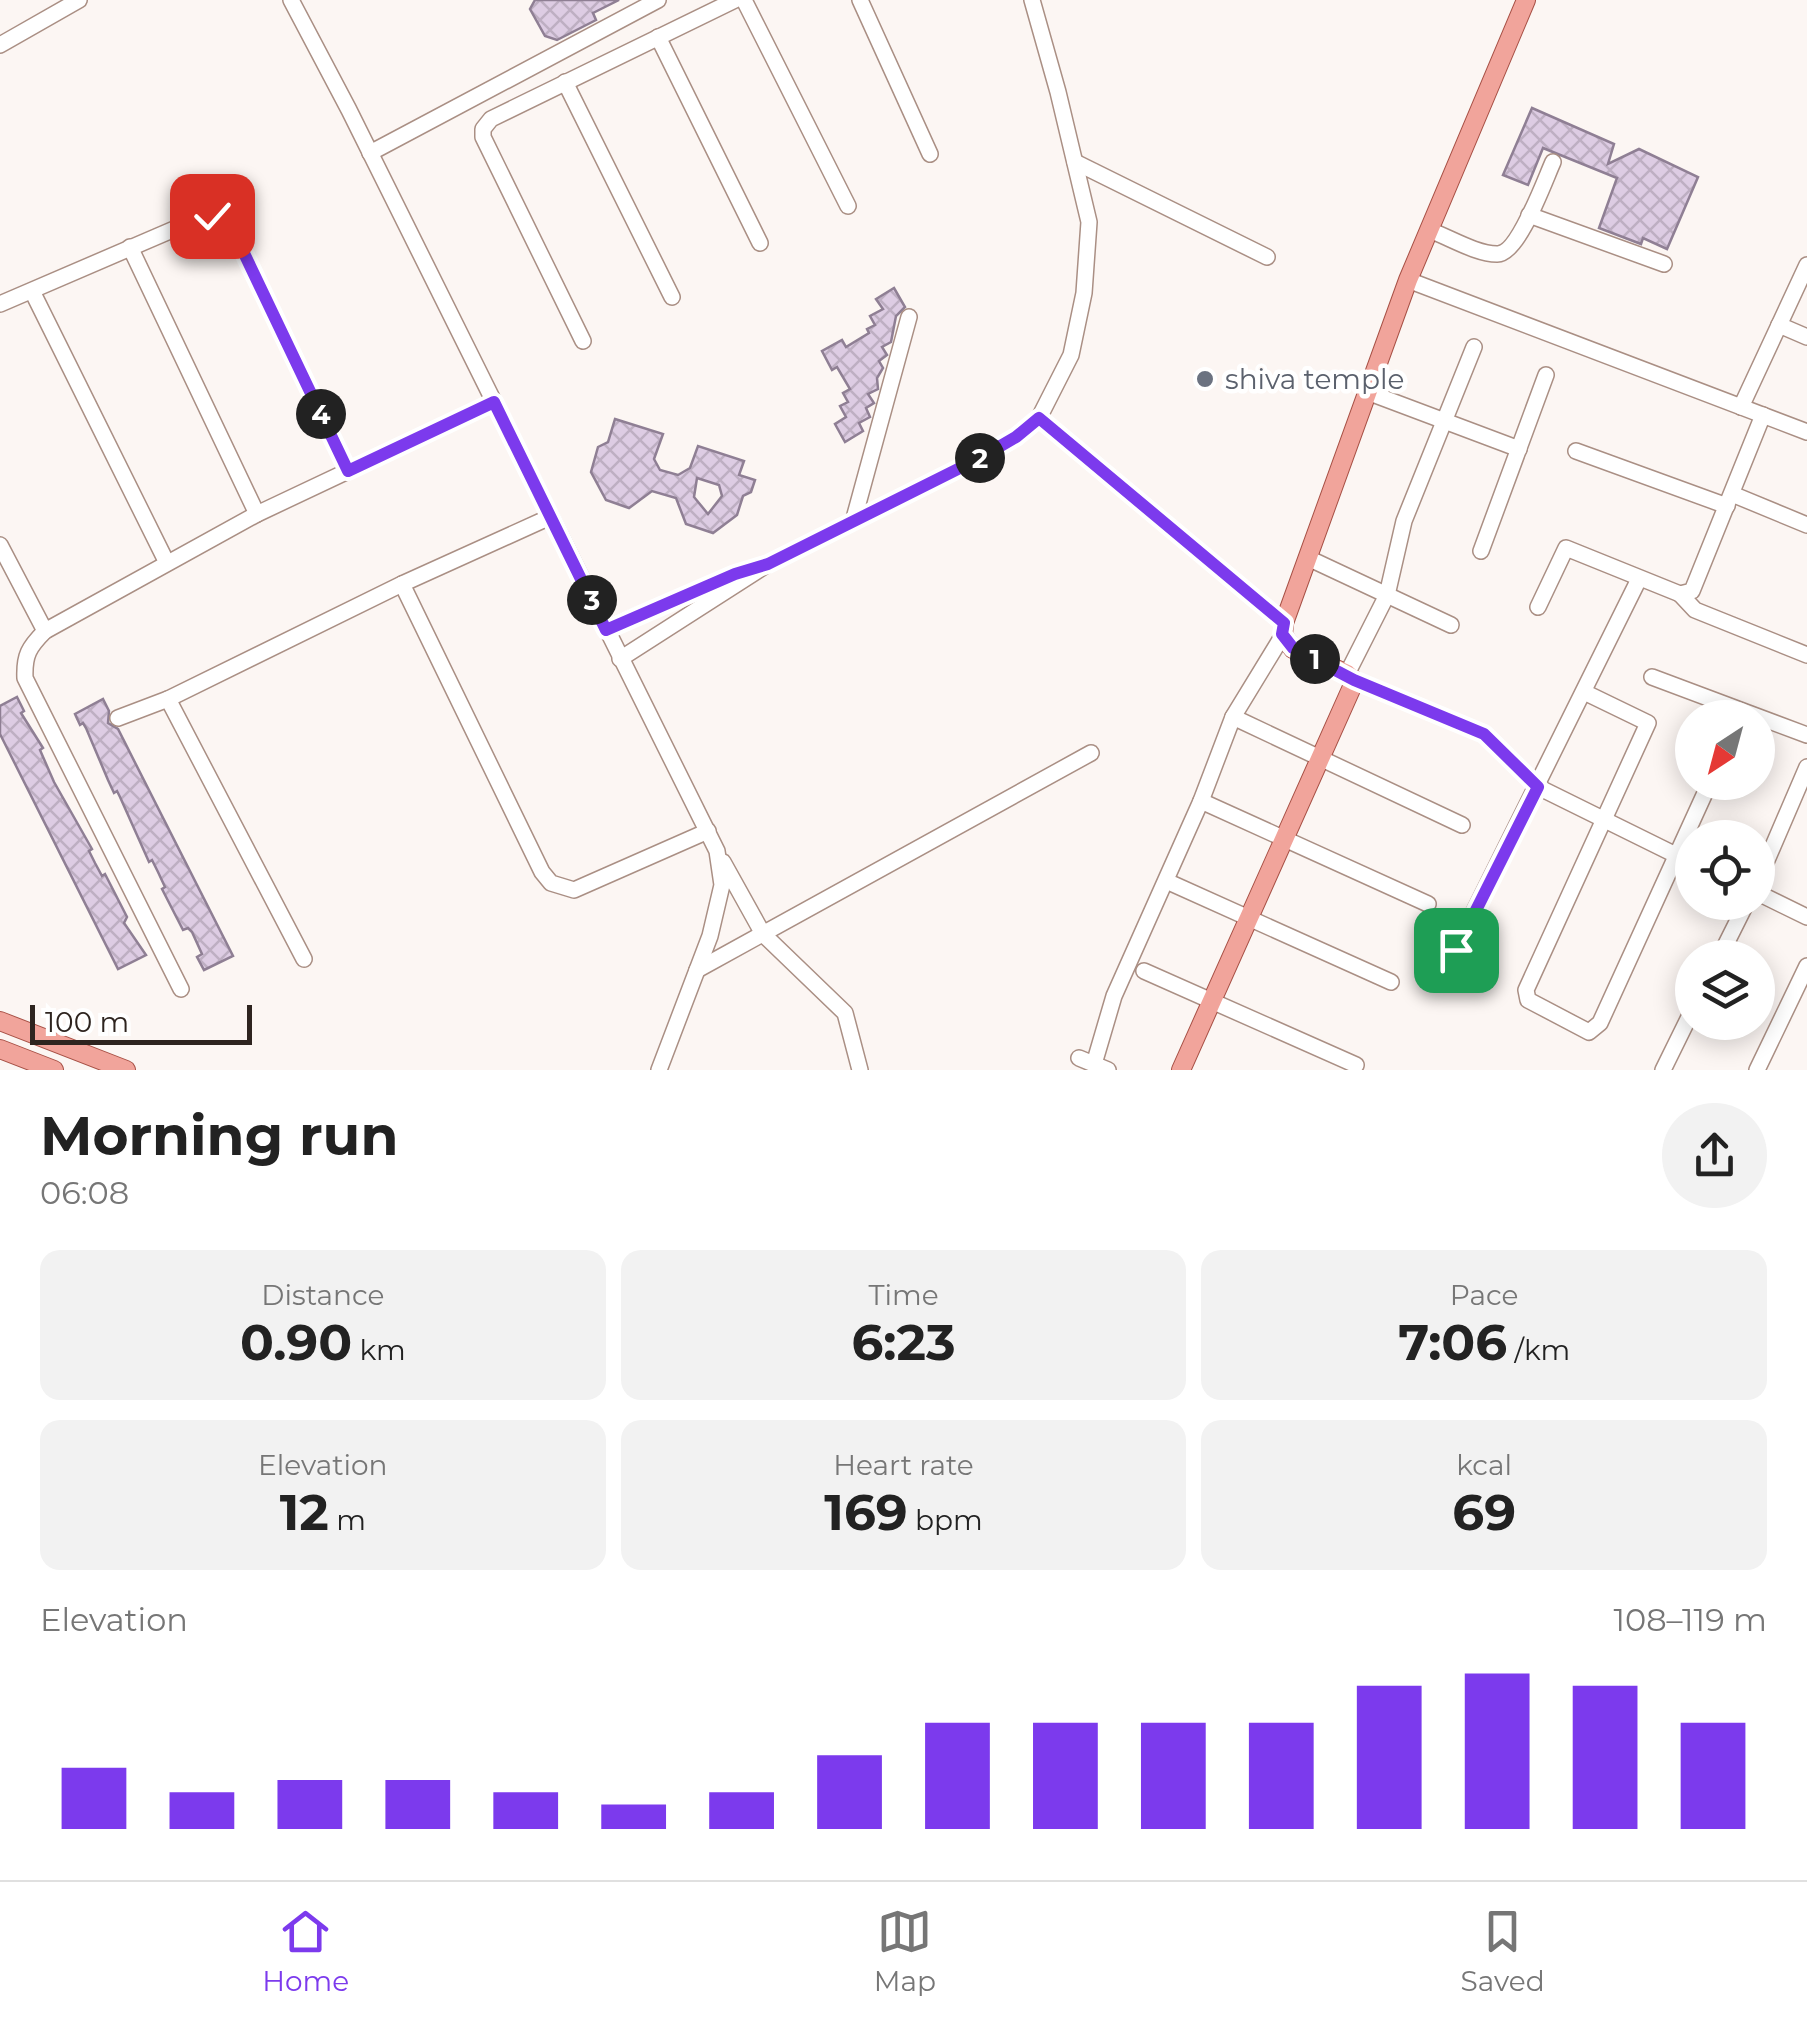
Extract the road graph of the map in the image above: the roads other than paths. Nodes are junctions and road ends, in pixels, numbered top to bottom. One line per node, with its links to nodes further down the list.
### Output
1 (79, 0): 9 (street)
2 (290, 0): 13 (street)
3 (658, 0): 13 (street)
4 (735, 0): 10 (street)
5 (744, 0): 17 (street)
6 (860, 0): 14 (street)
7 (1032, 0): 15 (street)
8 (1526, 0): 19 (main road)
9 (52, 6): 11 (street)
10 (658, 37): 12 (street); 20 (street)
11 (0, 46)
12 (566, 82): 27 (street); 32 (street)
13 (370, 153): 36 (street)
14 (930, 154)
15 (1076, 162): 22 (street); 39 (street)
16 (1553, 162): 18 (street)
17 (848, 206)
18 (1528, 215): 19 (street); 23 (street)
19 (1430, 230): 25 (main road)
20 (760, 243)
21 (130, 247): 26 (street); 44 (street); 46 (street)
22 (1268, 257)
23 (1664, 264)
24 (1807, 265): 30 (street)
25 (1408, 280): 35 (main road); 37 (street)
26 (32, 290): 28 (street); 53 (street)
27 (672, 296)
28 (0, 304)
29 (909, 317): 48 (street)
30 (1779, 325): 31 (street); 37 (street)
31 (1807, 337)
32 (583, 341)
33 (1474, 347): 40 (street)
34 (1546, 375): 42 (street)
35 (1370, 393): 40 (street); 52 (main road)
36 (494, 402): 44 (street); 47 (street)
37 (1741, 407): 38 (street)
38 (1762, 416): 41 (street); 45 (street)
39 (1039, 418): 48 (street); 61 (street)
40 (1444, 422): 42 (street); 58 (street)
41 (1807, 432)
42 (1519, 449): 51 (street)
43 (1576, 451): 45 (street)
44 (348, 471): 46 (street)
45 (1729, 500): 49 (street); 57 (street)
46 (256, 514): 53 (street)
47 (550, 517): 56 (street); 62 (street)
48 (854, 522): 54 (street)
49 (1807, 525)
50 (0, 544): 63 (street)
51 (1481, 551)
52 (1308, 558): 58 (street); 61 (main road)
53 (167, 563): 63 (street)
54 (768, 564): 62 (street); 65 (street)
55 (1639, 579): 57 (street); 59 (street); 68 (street)
56 (402, 584): 69 (street); 80 (street)
57 (1680, 594): 64 (street)
58 (1388, 595): 60 (street); 66 (street)
59 (1538, 608)
60 (1451, 624)
61 (1283, 629): 66 (main road); 70 (street)
62 (606, 630): 65 (street)
63 (45, 632): 98 (street)
64 (1807, 655)
65 (620, 659): 80 (street)
66 (1350, 677): 74 (main road); 76 (street)
67 (1652, 677): 72 (street)
68 (1584, 692): 76 (street); 78 (street)
69 (168, 699): 71 (street); 93 (street)
70 (1233, 717): 74 (street); 77 (street)
71 (118, 718)
72 (1807, 735)
73 (1091, 753): 91 (street)
74 (1321, 758): 79 (street); 81 (main road)
75 (1807, 767): 82 (street)
76 (1538, 787): 78 (street); 92 (street)
77 (1200, 802): 81 (street); 103 (street)
78 (1604, 821): 84 (street); 85 (street)
79 (1462, 826)
80 (708, 832): 83 (street)
81 (1284, 840): 88 (street); 90 (main road)
82 (1775, 841)
83 (717, 852): 91 (street); 95 (street)
84 (1675, 856)
85 (1675, 858)
86 (1173, 884): 90 (street)
87 (1775, 901): 89 (street)
88 (1428, 904)
89 (1807, 917)
90 (1249, 918): 97 (street); 99 (main road)
91 (763, 934): 95 (street); 108 (street)
92 (1456, 950)
93 (304, 959)
94 (1807, 966): 111 (street)
95 (697, 970): 107 (street)
96 (1144, 971): 99 (street)
97 (1391, 982)
98 (181, 989)
99 (1213, 1001): 104 (street); 109 (main road)
100 (0, 1020): 106 (main road)
101 (1677, 1040): 110 (street)
102 (0, 1048): 105 (main road)
103 (1094, 1064)
104 (1356, 1065)
105 (54, 1070)
106 (126, 1070)
107 (658, 1070)
108 (860, 1070)
109 (1181, 1070)
110 (1662, 1070)
111 (1757, 1070)

